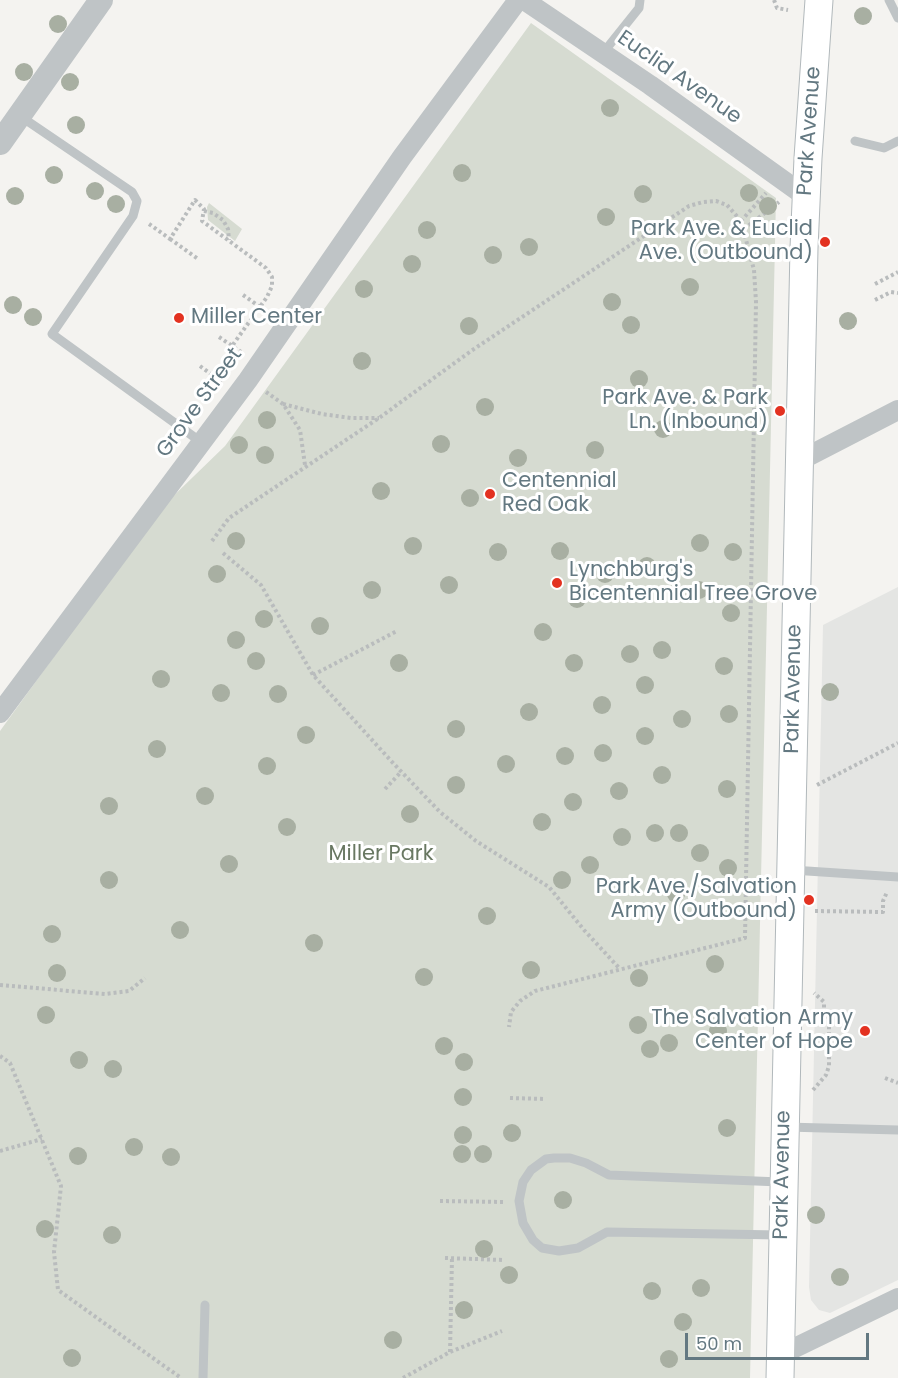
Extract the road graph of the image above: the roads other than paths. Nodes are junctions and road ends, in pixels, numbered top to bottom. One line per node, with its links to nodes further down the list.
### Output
1 (101, 0): 9 (street)
2 (518, 0): 15 (street, Grove Street)
3 (524, 0): 8 (street, Euclid Avenue)
4 (640, 0): 8 (lane)
5 (819, 0): 13 (main road, Park Avenue)
6 (889, 0): 7 (lane)
7 (898, 18)
8 (603, 53): 13 (street, Euclid Avenue)
9 (20, 116): 12 (street); 15 (lane)
10 (855, 141): 11 (lane)
11 (898, 141)
12 (0, 143)
13 (794, 199): 16 (main road, Park Avenue)
14 (898, 410): 16 (street)
15 (201, 442): 17 (street, Grove Street)
16 (799, 461): 18 (main road, Park Avenue)
17 (0, 713)
18 (790, 870): 19 (lane); 20 (main road, Park Avenue)
19 (898, 877)
20 (784, 1127): 21 (lane); 22 (main road, Park Avenue)
21 (898, 1130)
22 (783, 1182): 23 (main road, Park Avenue); 23 (lane)
23 (782, 1235): 26 (main road, Park Avenue)
24 (898, 1298): 26 (street)
25 (205, 1305): 27 (lane)
26 (780, 1367)
27 (203, 1378)

